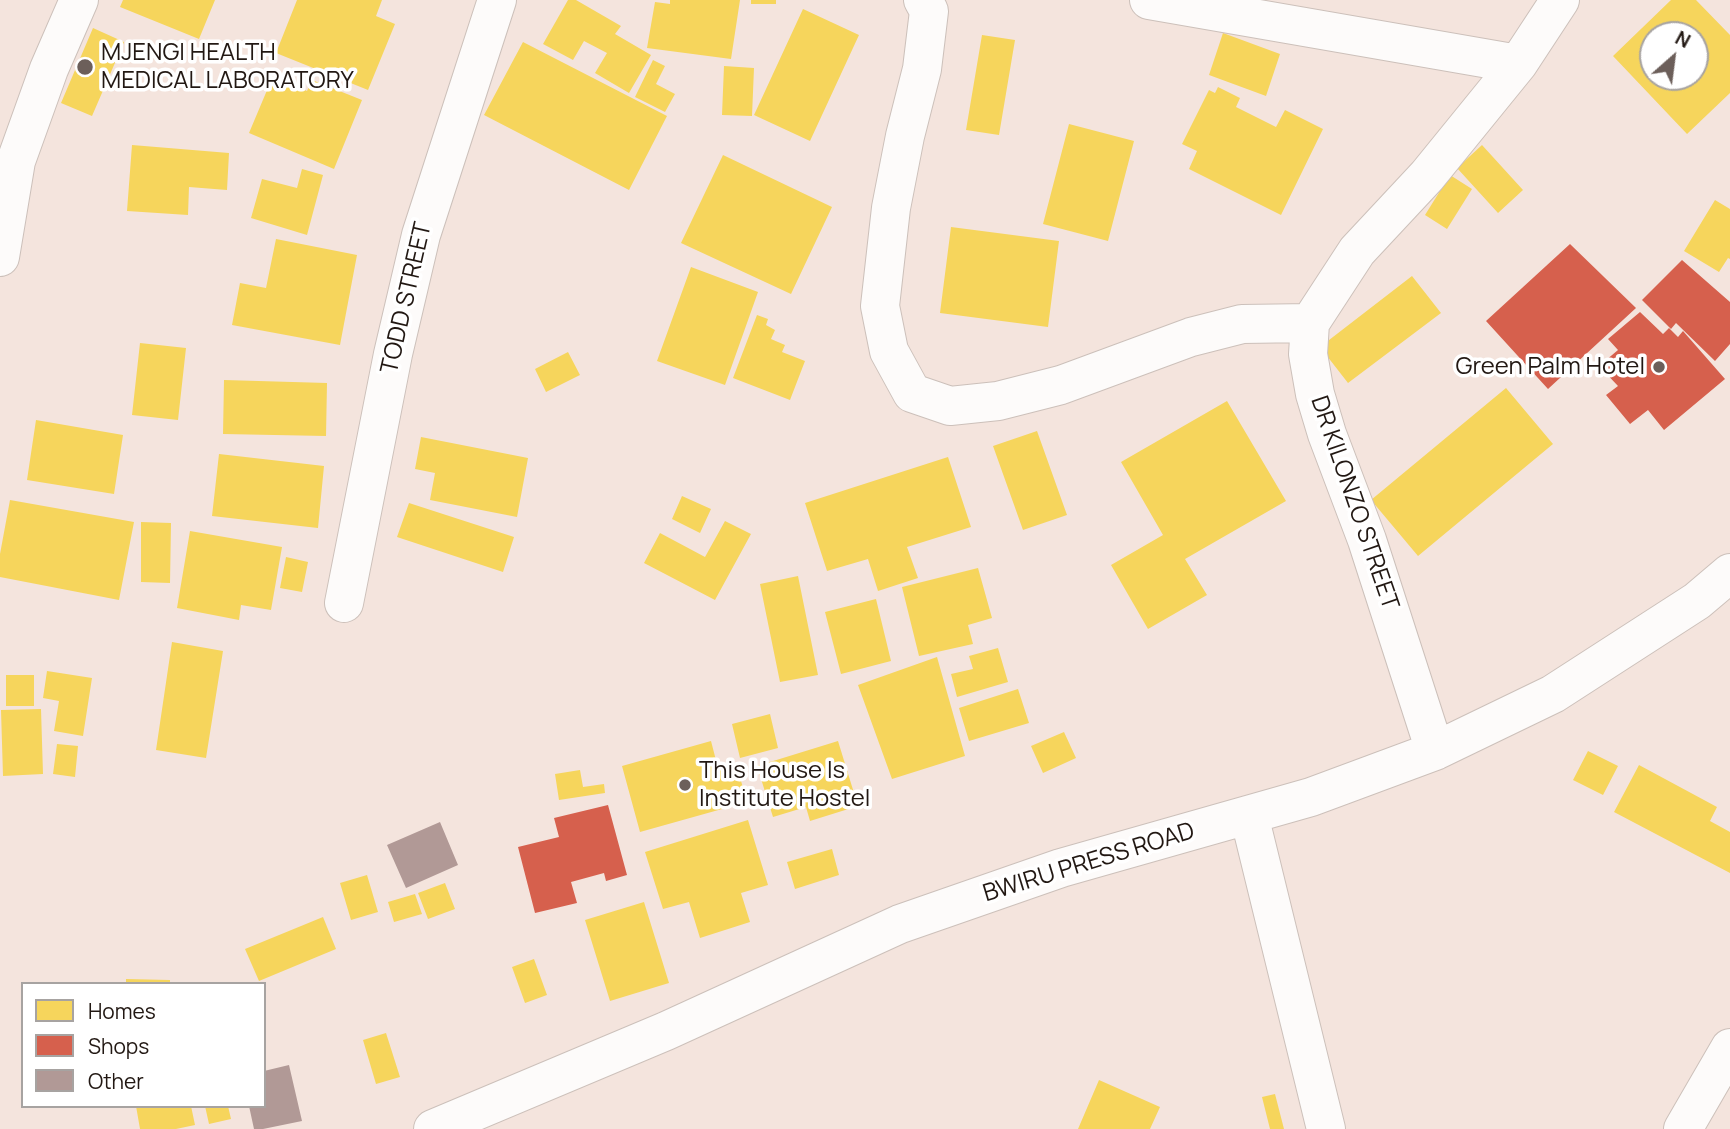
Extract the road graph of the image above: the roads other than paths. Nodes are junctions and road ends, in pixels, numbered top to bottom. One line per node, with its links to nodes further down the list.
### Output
1 (79, 0): 9 (street)
2 (497, 0): 12 (street, TODD STREET)
3 (923, 0): 8 (street)
4 (953, 0): 8 (street)
5 (1149, 0): 7 (street)
6 (1560, 0): 7 (street)
7 (1518, 64): 10 (street)
8 (922, 69): 10 (street)
9 (0, 257)
10 (1310, 323): 13 (street, DR KILONZO STREET)
11 (1730, 573): 13 (street, BWIRU PRESS ROAD)
12 (344, 603)
13 (1435, 751): 14 (street, BWIRU PRESS ROAD)
14 (1249, 815): 16 (street, BWIRU PRESS ROAD); 17 (street)
15 (1730, 1048): 18 (street)
16 (453, 1125)
17 (1326, 1129)
18 (1684, 1129)

